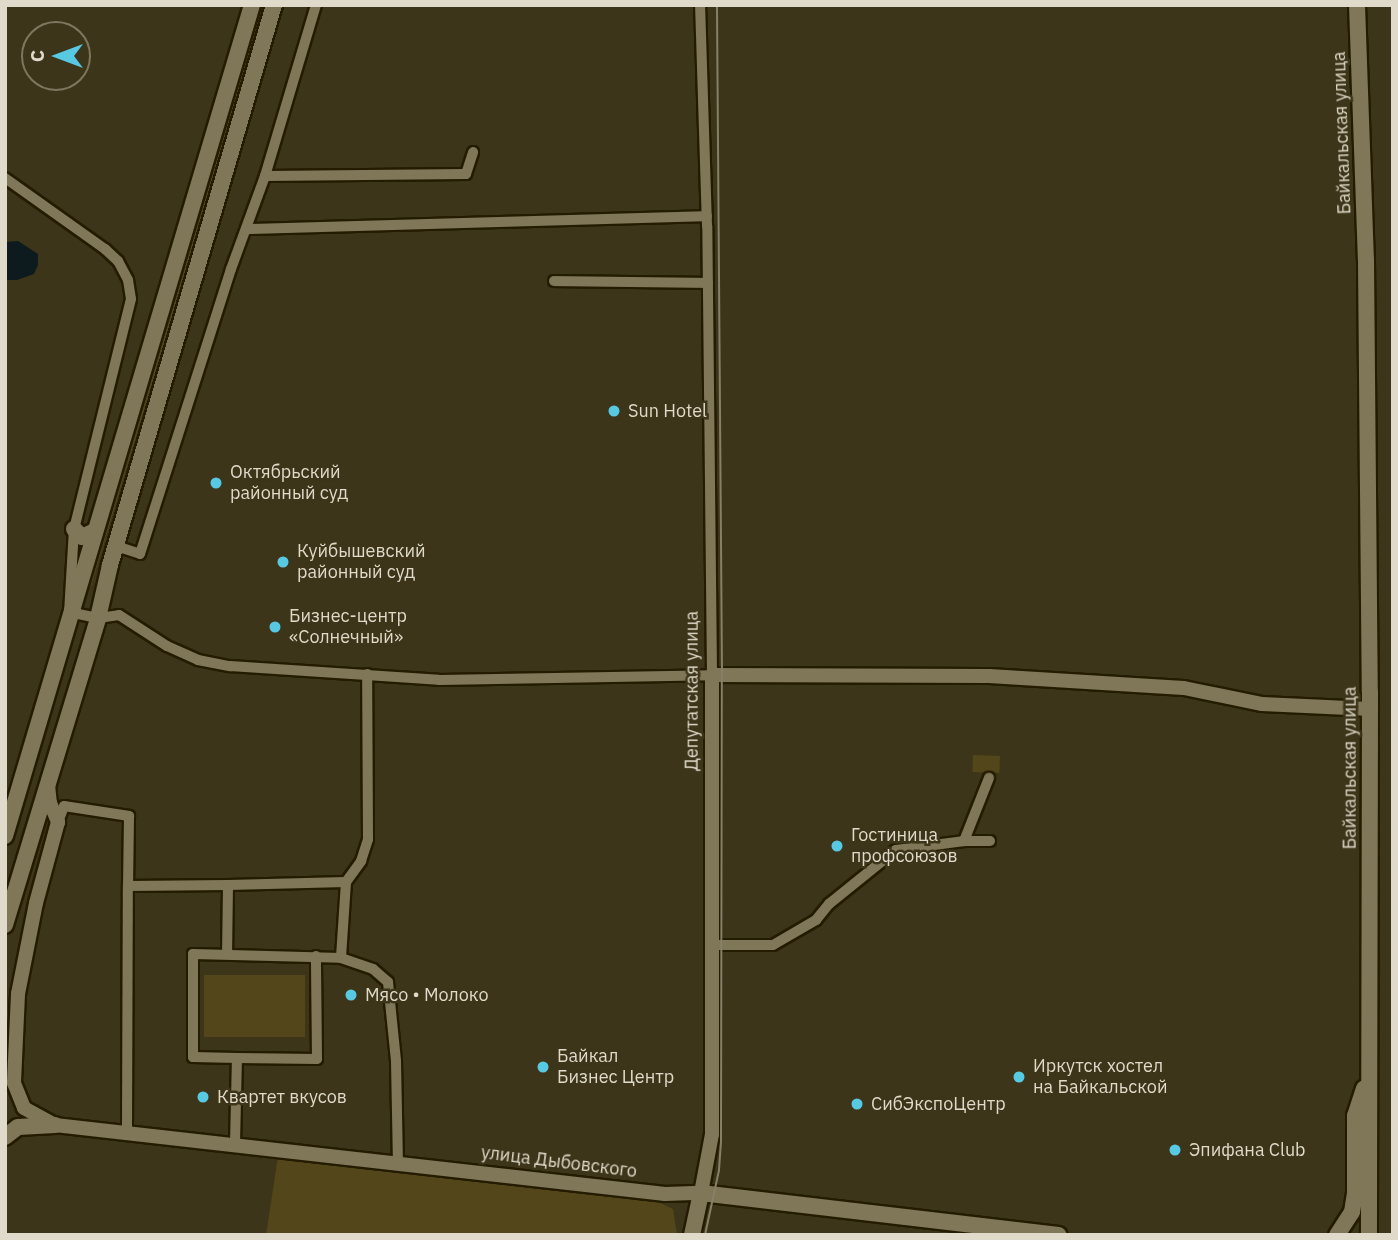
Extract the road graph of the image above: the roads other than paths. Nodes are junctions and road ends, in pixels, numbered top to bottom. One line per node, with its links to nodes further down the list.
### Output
1 (252, 5): 14 (main road)
2 (274, 5): 15 (main road)
3 (317, 5): 7 (street)
4 (700, 5): 9 (street, Депутатская улица)
5 (1357, 5): 20 (main road, Байкальская улица)
6 (473, 152): 7 (street)
7 (264, 176): 10 (street)
8 (5, 178): 13 (street)
9 (707, 216): 10 (street); 12 (street, Депутатская улица)
10 (247, 229): 15 (street)
11 (554, 281): 12 (street)
12 (708, 283): 19 (street, Депутатская улица)
13 (74, 529): 14 (main road); 16 (street)
14 (96, 531): 16 (main road)
15 (116, 546): 17 (main road)
16 (69, 612): 17 (street); 24 (main road)
17 (98, 618): 18 (street); 22 (main road)
18 (367, 674): 19 (street); 27 (street)
19 (712, 675): 20 (street); 31 (street, Депутатская улица)
20 (1370, 709): 36 (main road, Байкальская улица)
21 (989, 778): 25 (street)
22 (48, 785): 23 (street); 30 (main road)
23 (58, 822): 29 (street); 37 (street)
24 (5, 836)
25 (964, 841): 26 (street); 31 (street)
26 (990, 841)
27 (346, 882): 28 (street); 34 (street)
28 (228, 885): 29 (street); 32 (street)
29 (128, 886): 38 (street)
30 (5, 925)
31 (713, 945): 42 (street, Депутатская улица)
32 (227, 954): 33 (street); 35 (street)
33 (316, 957): 34 (street); 35 (street)
34 (341, 958): 41 (street)
35 (237, 1058): 40 (street)
36 (1368, 1076): 45 (main road); 46 (main road, Байкальская улица)
37 (55, 1125): 38 (street, улица Дыбовского); 39 (main road)
38 (127, 1132): 40 (street, улица Дыбовского)
39 (5, 1137)
40 (235, 1144): 41 (street, улица Дыбовского)
41 (398, 1164): 42 (street, улица Дыбовского)
42 (701, 1193): 43 (main road, Депутатская улица); 44 (main road, улица Дыбовского)
43 (692, 1235)
44 (1059, 1235)
45 (1337, 1235)
46 (1369, 1235)

